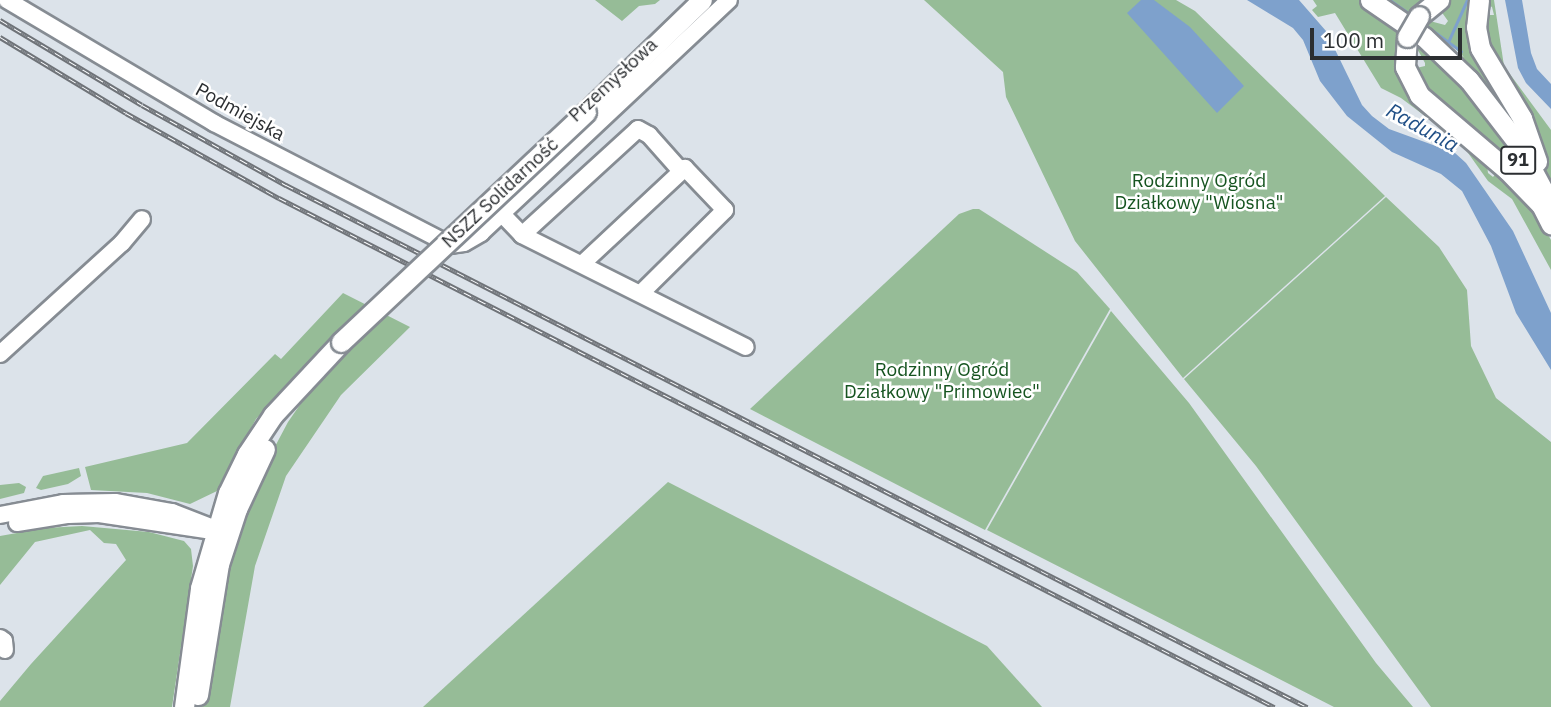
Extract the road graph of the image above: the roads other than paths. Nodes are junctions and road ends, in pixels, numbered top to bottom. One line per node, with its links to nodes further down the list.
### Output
1 (7, 0): 12 (street, Podmiejska)
2 (702, 0): 19 (main road, NSZZ Solidarność, bridge)
3 (729, 0): 9 (street, Przemysłowa)
4 (1370, 0): 8 (main road, 91)
5 (1439, 0): 8 (main road, bridge)
6 (1479, 0): 8 (main road)
7 (681, 171): 11 (street); 13 (street); 14 (street)
8 (1548, 209)
9 (501, 213): 11 (street); 12 (street, Przemysłowa)
10 (142, 219): 16 (street)
11 (522, 235): 13 (street)
12 (460, 244)
13 (582, 264): 14 (street)
14 (641, 293): 15 (street)
15 (746, 347)
16 (0, 354)
17 (0, 515): 19 (street)
18 (0, 526): 19 (street)
19 (221, 532): 20 (main road, NSZZ Solidarność); 21 (main road, NSZZ Solidarność)
20 (184, 707)
21 (196, 707)

